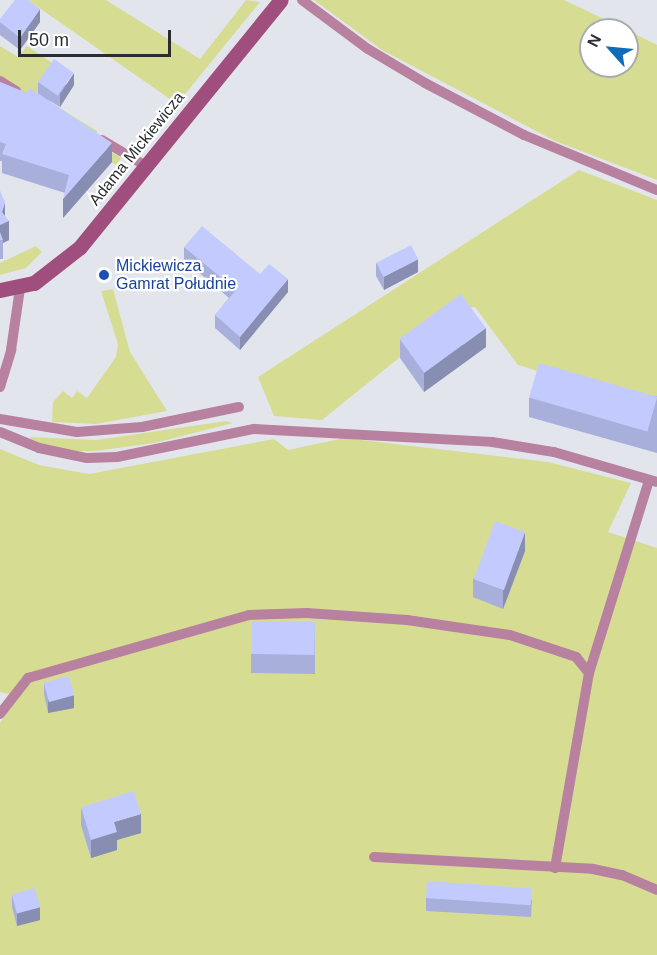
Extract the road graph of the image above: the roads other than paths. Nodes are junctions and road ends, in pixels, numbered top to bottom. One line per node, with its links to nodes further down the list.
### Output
1 (281, 0): 6 (street, Adama Mickiewicza)
2 (302, 0): 7 (lane)
3 (0, 81): 4 (lane)
4 (27, 97)
5 (94, 135): 6 (lane)
6 (146, 166): 8 (street, Adama Mickiewicza)
7 (657, 190)
8 (20, 288): 9 (street, Adama Mickiewicza); 10 (lane)
9 (0, 290)
10 (0, 387)
11 (239, 407): 12 (lane)
12 (0, 419)
13 (0, 432): 14 (lane)
14 (653, 481): 15 (lane)
15 (589, 674): 16 (lane); 18 (lane)
16 (0, 714)
17 (374, 857): 18 (lane)
18 (555, 867): 19 (lane)
19 (657, 890)

